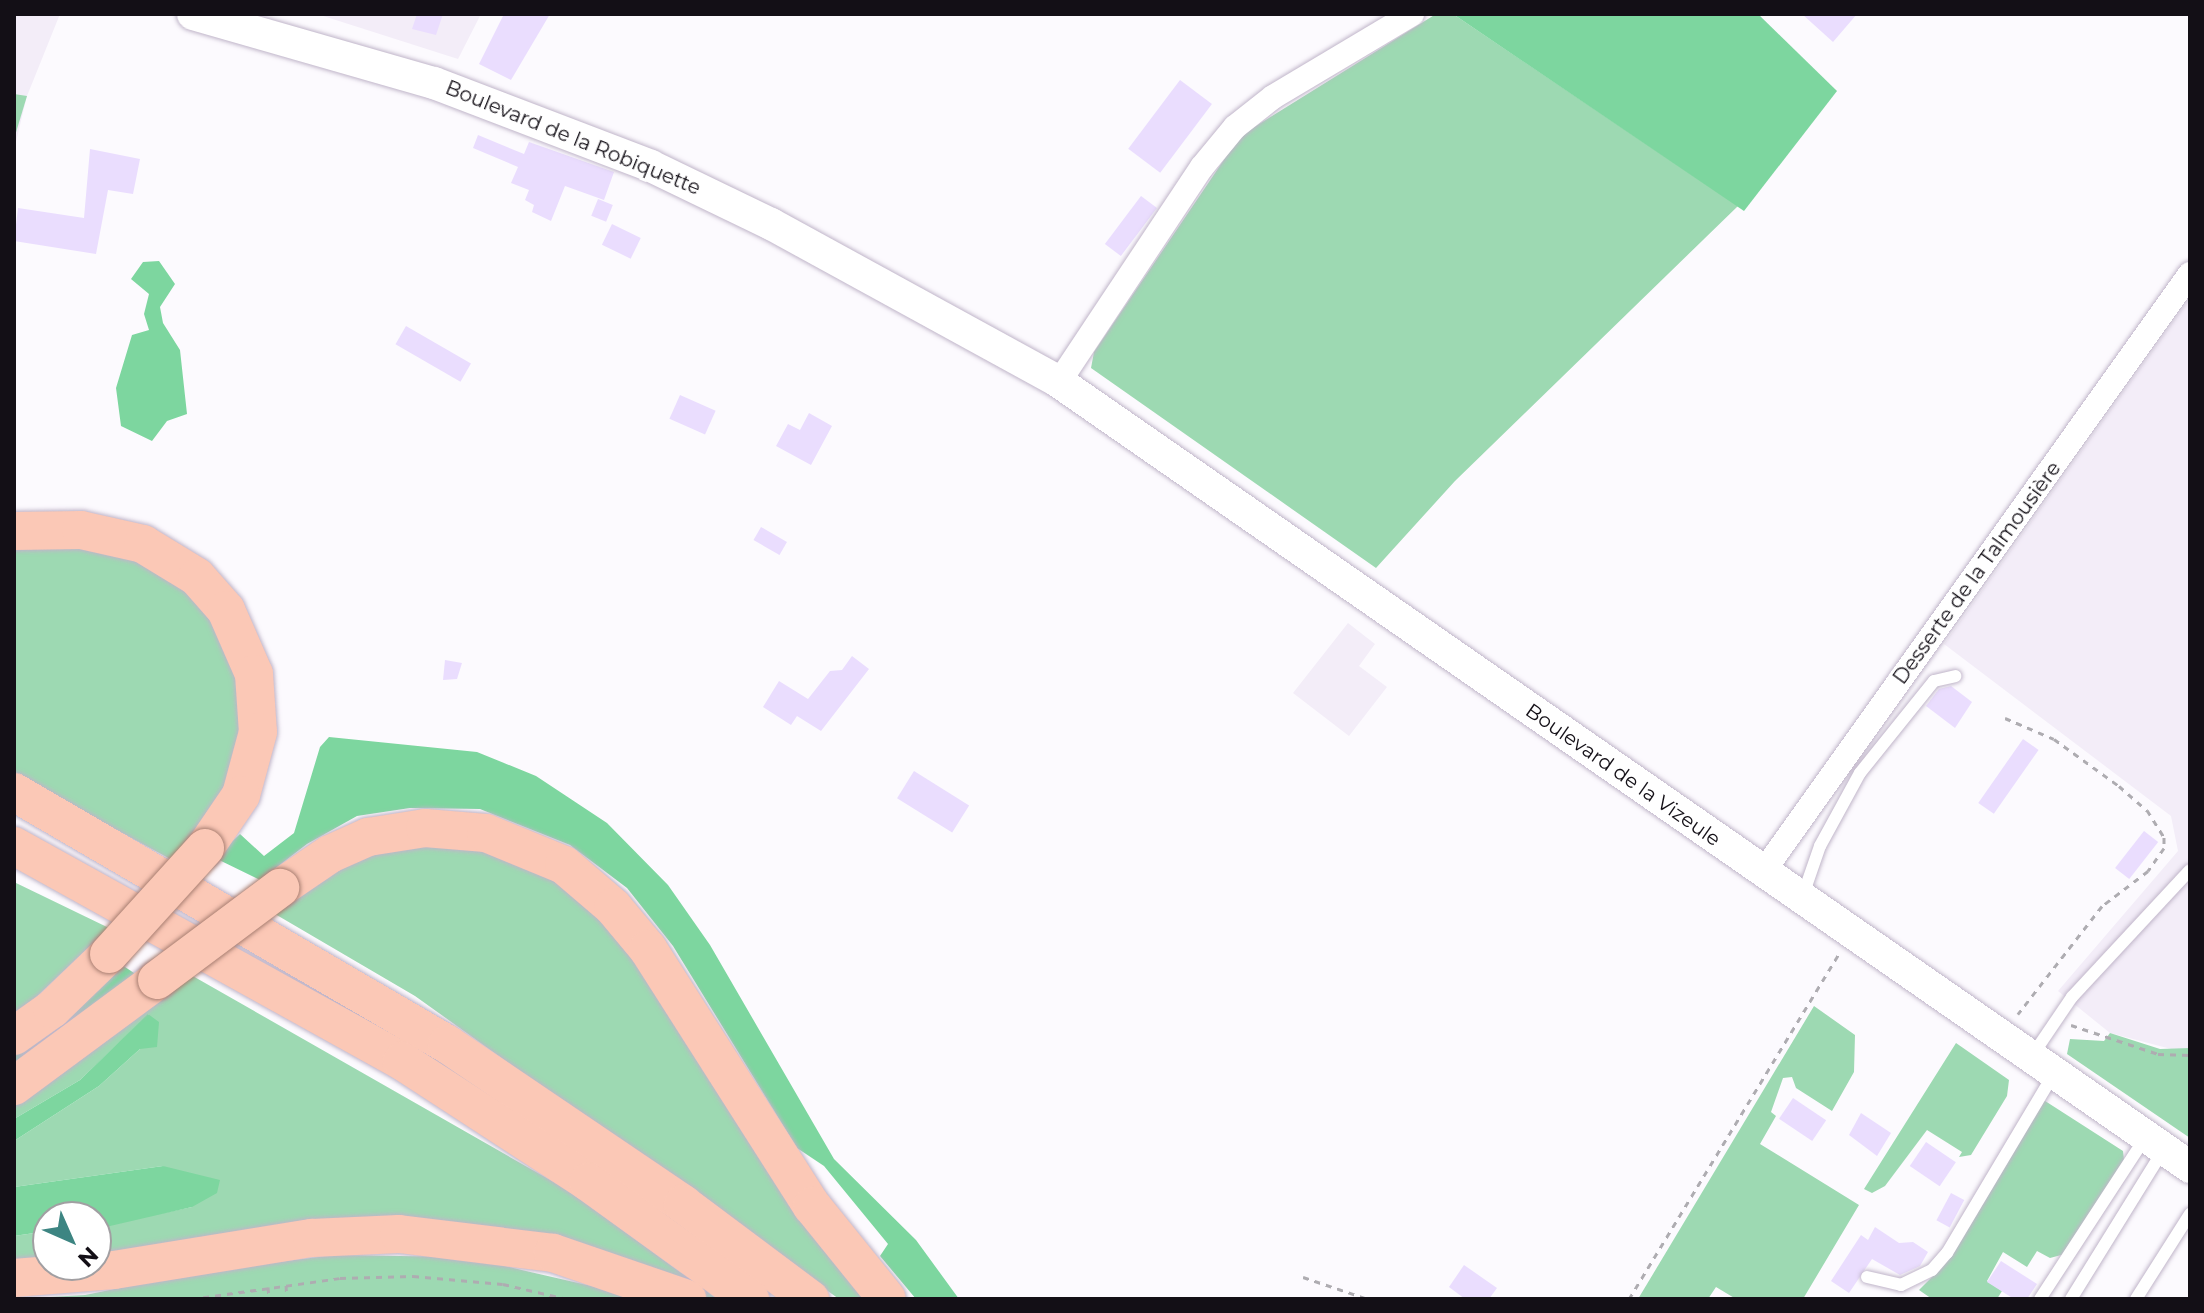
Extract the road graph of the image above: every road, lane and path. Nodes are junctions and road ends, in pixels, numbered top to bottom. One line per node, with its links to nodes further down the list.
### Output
1 (193, 14): 4 (main road, Boulevard de la Robiquette)
2 (1412, 14): 4 (street)
3 (2190, 274): 13 (street, Desserte de la Talmousière)
4 (1059, 382): 13 (main road, Boulevard de la Vizeule)
5 (14, 531): 18 (highway, bridge)
6 (1955, 676): 15 (lane)
7 (2005, 718): 19 (path)
8 (14, 792): 14 (highway)
9 (14, 805): 14 (highway)
10 (14, 846): 23 (highway)
11 (14, 866): 23 (highway)
12 (2190, 870): 17 (lane)
13 (1763, 872): 15 (main road, Boulevard de la Vizeule)
14 (149, 873): 37 (highway)
15 (1801, 898): 16 (main road, Boulevard de la Vizeule)
16 (1851, 933): 19 (main road, Boulevard de la Vizeule); 40 (path)
17 (2056, 1020): 20 (path); 21 (lane)
18 (14, 1036)
19 (2001, 1036): 21 (main road, Boulevard de la Vizeule)
20 (2190, 1055)
21 (2043, 1065): 24 (main road, Boulevard de la Vizeule); 27 (lane)
22 (14, 1086): 38 (highway, bridge)
23 (506, 1127): 36 (highway)
24 (2167, 1151): 41 (lane); 42 (lane)
25 (2190, 1214): 43 (lane)
26 (1303, 1277): 39 (path)
27 (1867, 1277)
28 (14, 1278): 35 (highway)
29 (286, 1285): 30 (path); 33 (path); 34 (path)
30 (268, 1287): 31 (path); 32 (path)
31 (191, 1299)
32 (269, 1299)
33 (287, 1299)
34 (567, 1299)
35 (687, 1299)
36 (750, 1299)
37 (810, 1299)
38 (887, 1299)
39 (1368, 1299)
40 (1629, 1299)
41 (2040, 1299)
42 (2071, 1299)
43 (2136, 1299)

